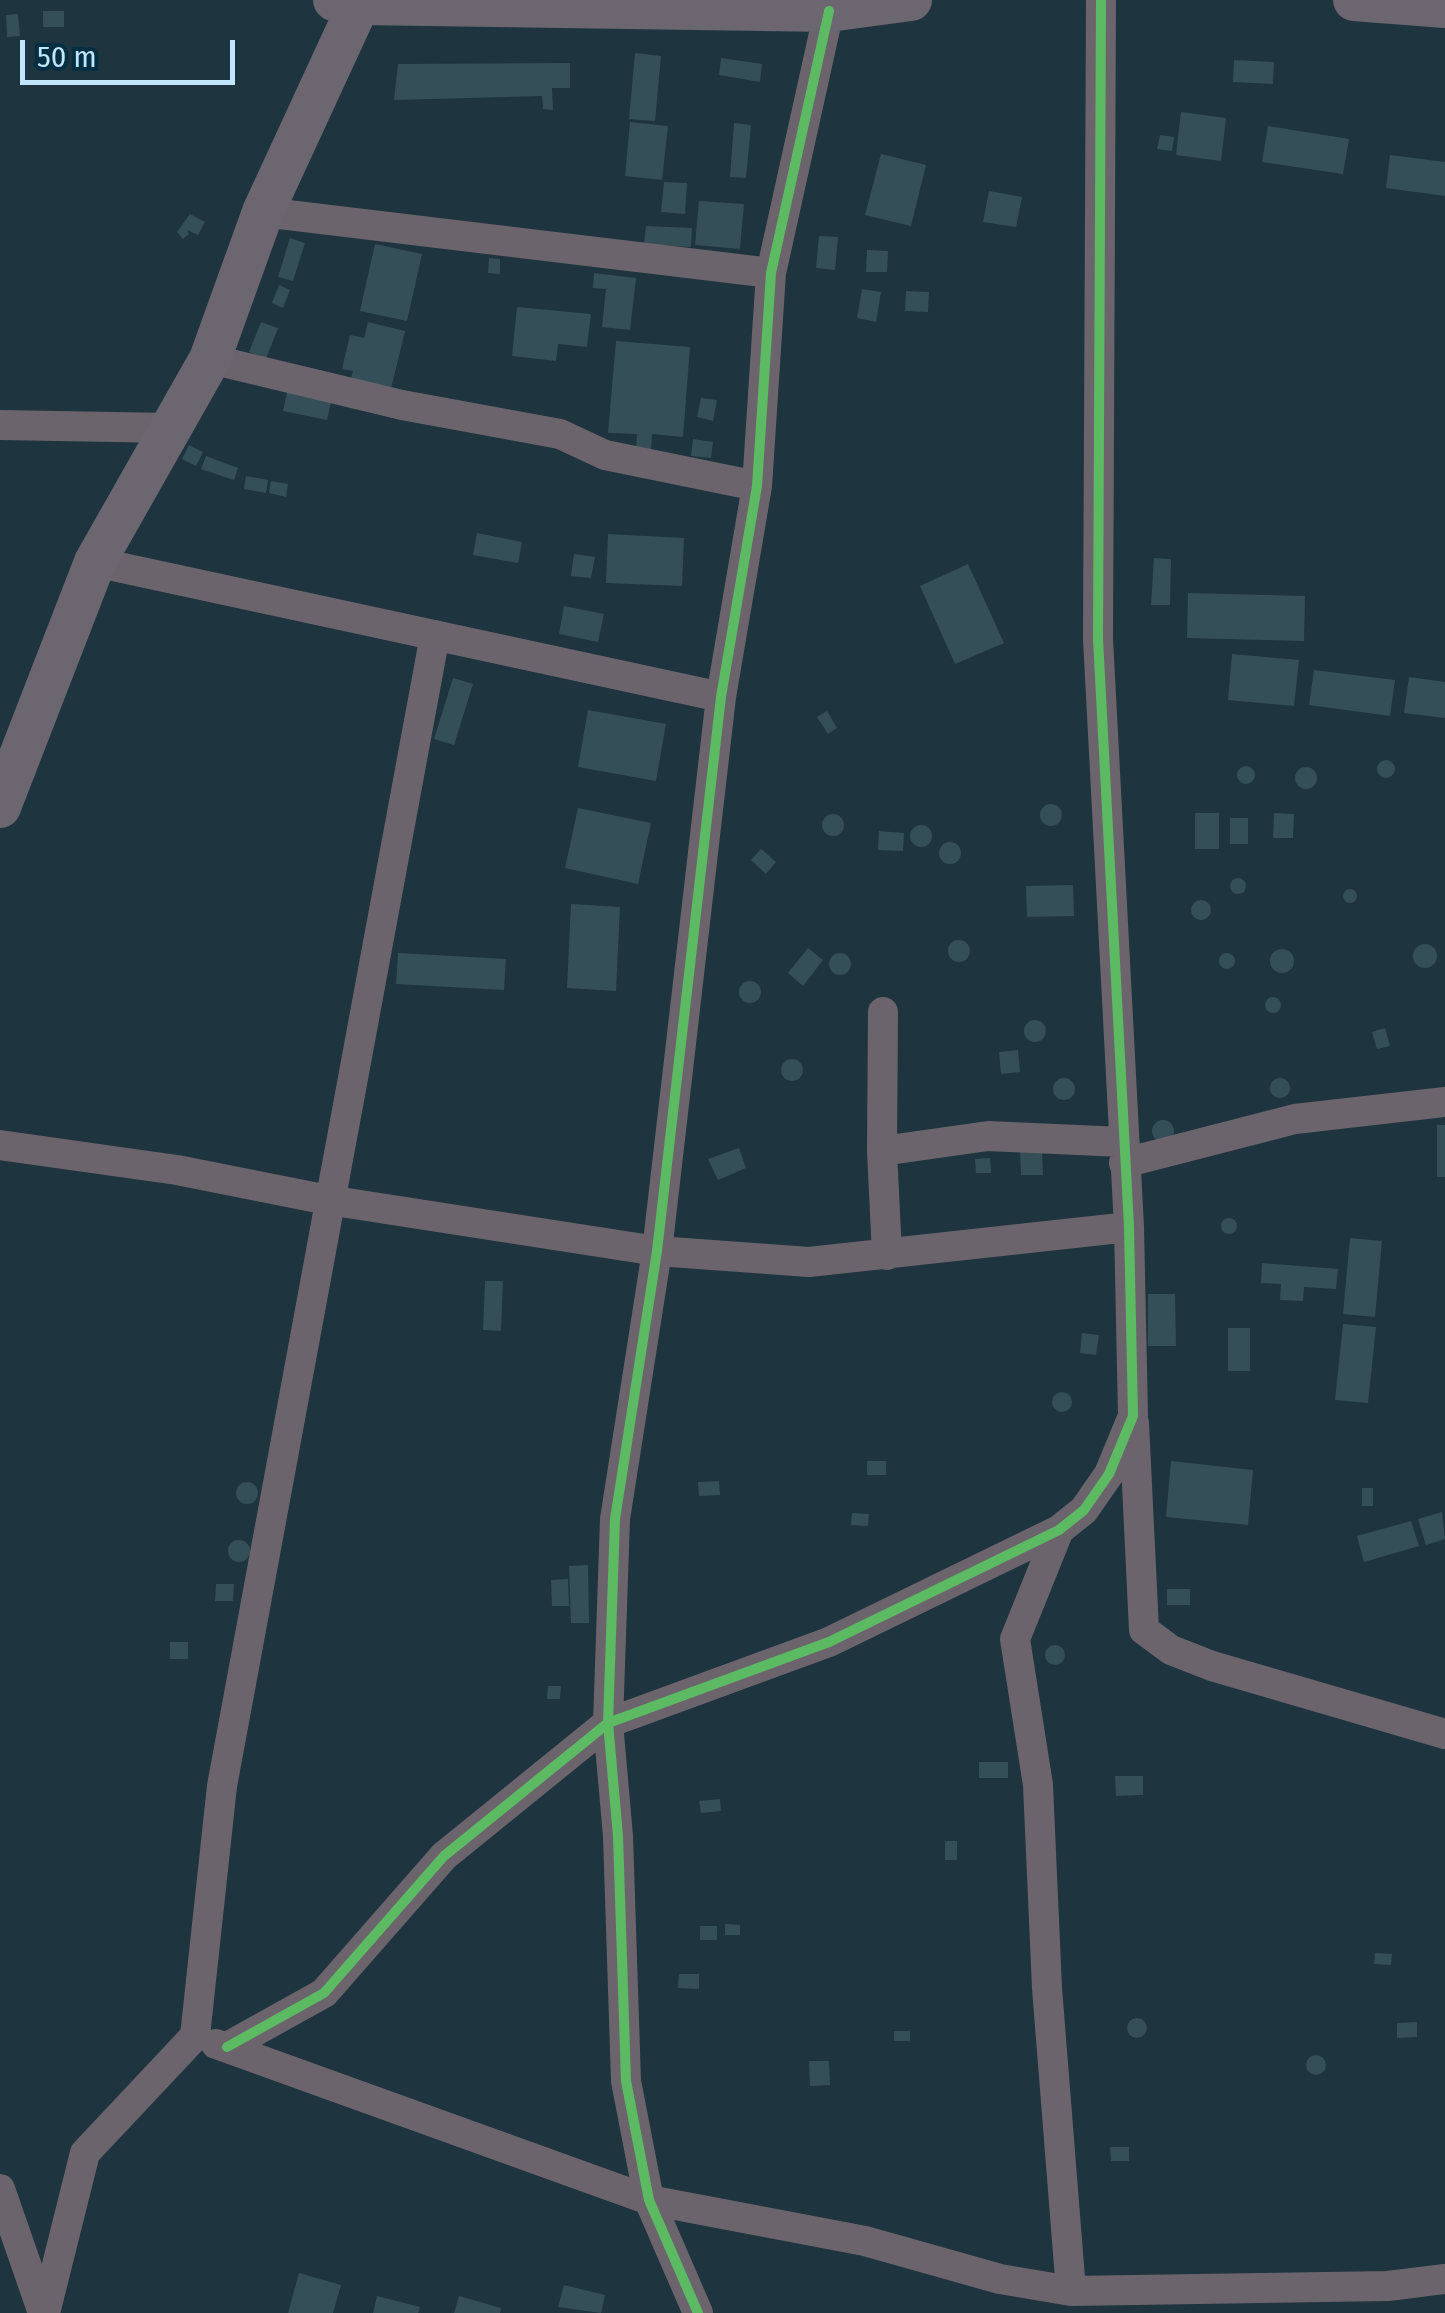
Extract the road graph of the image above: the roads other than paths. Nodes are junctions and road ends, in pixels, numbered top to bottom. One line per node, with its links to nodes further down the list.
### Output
1 (911, 0): 6 (main road)
2 (1100, 0): 21 (street)
3 (1354, 0): 5 (main road)
4 (347, 2): 6 (main road); 7 (main road)
5 (1445, 7)
6 (830, 12): 8 (street)
7 (263, 212): 8 (street); 9 (main road)
8 (771, 274): 12 (street)
9 (210, 359): 11 (main road); 12 (street)
10 (0, 425): 11 (street)
11 (170, 428): 13 (main road)
12 (757, 486): 15 (street)
13 (95, 562): 14 (street); 16 (main road)
14 (435, 635): 15 (street); 22 (street)
15 (721, 697): 24 (street)
16 (0, 807)
17 (882, 1012): 20 (street)
18 (1445, 1102): 21 (street)
19 (0, 1146): 22 (street)
20 (882, 1151): 21 (street); 25 (street)
21 (1123, 1152): 23 (street)
22 (328, 1200): 24 (street); 30 (street)
23 (1129, 1227): 25 (street); 26 (street)
24 (657, 1251): 25 (street); 28 (street)
25 (887, 1255)
26 (1133, 1416): 27 (street); 29 (street)
27 (1059, 1530): 28 (street); 36 (street)
28 (608, 1723): 31 (street); 33 (street)
29 (1445, 1734)
30 (195, 2036): 31 (street); 37 (street)
31 (226, 2048): 33 (street)
32 (0, 2189): 34 (street)
33 (649, 2200): 36 (street); 38 (street)
34 (8, 2247): 37 (street)
35 (1445, 2280): 36 (street)
36 (1071, 2291)
37 (44, 2313)
38 (698, 2313)

